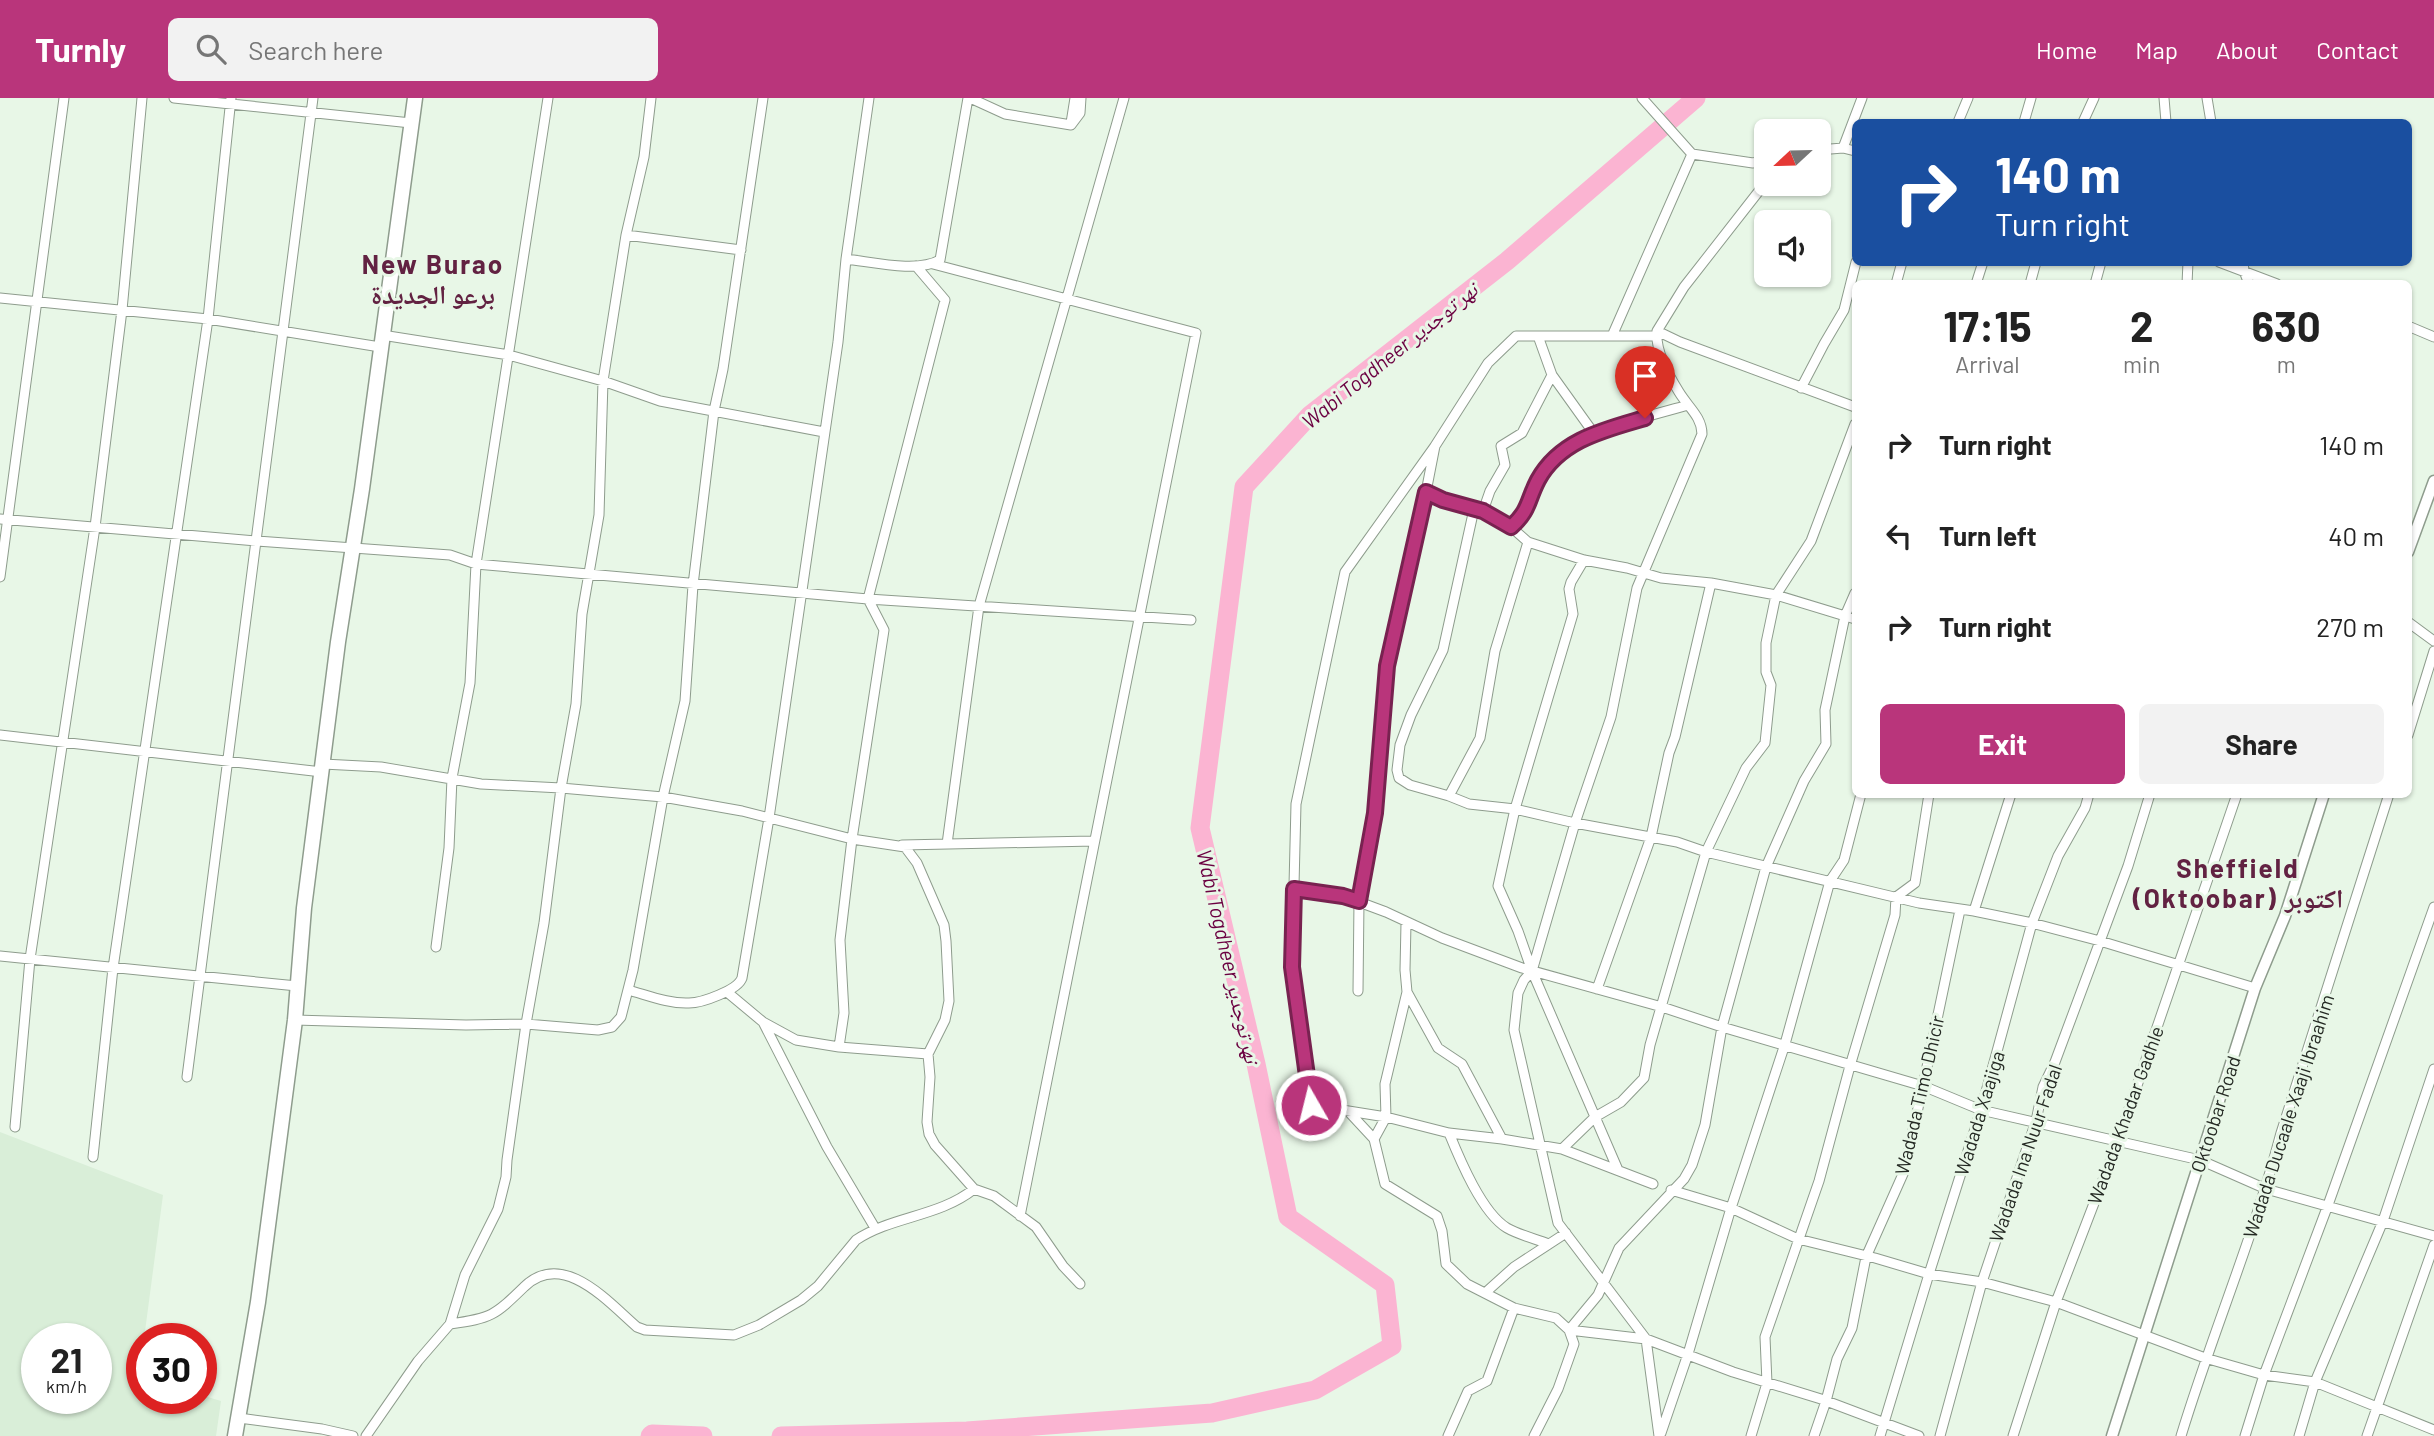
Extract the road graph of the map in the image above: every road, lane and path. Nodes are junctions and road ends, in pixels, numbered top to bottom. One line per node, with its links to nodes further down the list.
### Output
1 (64, 98): 48 (street)
2 (142, 98): 49 (street)
3 (174, 98): 21 (street)
4 (313, 98): 22 (street)
5 (415, 98): 29 (highway)
6 (548, 98): 58 (street)
7 (651, 98): 38 (street)
8 (763, 98): 39 (street)
9 (869, 98): 40 (street)
10 (969, 98): 31 (street); 41 (street)
11 (1074, 98): 31 (street)
12 (1081, 98): 31 (street)
13 (1124, 98): 47 (street)
14 (1642, 98): 35 (street)
15 (1862, 98): 23 (street)
16 (1968, 98): 24 (street)
17 (2031, 98): 25 (street)
18 (2094, 98): 26 (street)
19 (2164, 98): 27 (street)
20 (2207, 98): 28 (street)
21 (231, 101): 22 (street); 50 (street)
22 (312, 112): 29 (street); 52 (street)
23 (1854, 119)
24 (1959, 119)
25 (2025, 119)
26 (2084, 119)
27 (2166, 119)
28 (2210, 119)
29 (411, 123): 57 (highway)
30 (1852, 124): 32 (street)
31 (1071, 125)
32 (1843, 148): 33 (street); 34 (street)
33 (1831, 149)
34 (1852, 150)
35 (1692, 154): 36 (street); 55 (street)
36 (1754, 163)
37 (1755, 196): 53 (street)
38 (626, 235): 39 (street); 60 (street)
39 (741, 250): 64 (street)
40 (846, 260): 42 (street); 65 (street)
41 (933, 264): 42 (street); 47 (street)
42 (916, 266): 89 (street)
43 (1855, 266): 61 (street)
44 (2244, 267): 45 (street)
45 (2269, 280)
46 (0, 298): 48 (street)
47 (1067, 299): 90 (street); 91 (street)
48 (36, 302): 49 (street); 72 (street)
49 (122, 310): 50 (street); 73 (street)
50 (208, 319): 52 (street); 75 (street)
51 (2412, 328): 56 (street)
52 (284, 331): 57 (street); 76 (street)
53 (1656, 333): 55 (street); 61 (street); 62 (street)
54 (1538, 336): 55 (street); 59 (street); 68 (street)
55 (1612, 336)
56 (2434, 337)
57 (381, 341): 58 (street); 79 (highway)
58 (509, 355): 60 (street); 81 (street)
59 (1552, 375): 67 (street); 71 (street)
60 (603, 381): 64 (street); 82 (street)
61 (1801, 388): 63 (street)
62 (1688, 405): 67 (street); 83 (street)
63 (1852, 406)
64 (714, 411): 65 (street); 86 (street)
65 (824, 432): 87 (street)
66 (1852, 432): 88 (street)
67 (1595, 435): 74 (street)
68 (1435, 446): 70 (street); 126 (street)
69 (2434, 481): 77 (street)
70 (1426, 492): 71 (street); 128 (street)
71 (1478, 510): 74 (street); 105 (street)
72 (4, 519): 73 (street); 84 (street)
73 (95, 527): 75 (street); 99 (street)
74 (1511, 527): 78 (street)
75 (177, 533): 76 (street); 100 (street)
76 (257, 541): 79 (street); 101 (street)
77 (2412, 541)
78 (1528, 542): 80 (street); 105 (street)
79 (353, 547): 81 (street); 102 (highway)
80 (1584, 559): 83 (street); 115 (street)
81 (476, 564): 82 (street); 103 (street)
82 (589, 574): 86 (street); 104 (street)
83 (1643, 574): 85 (street); 117 (street)
84 (0, 577)
85 (1711, 583): 88 (street); 118 (street)
86 (692, 585): 87 (street); 106 (street)
87 (801, 593): 89 (street); 116 (street)
88 (1776, 595): 92 (street); 123 (street)
89 (868, 599): 90 (street); 119 (street)
90 (979, 606): 91 (street); 121 (street)
91 (1139, 617): 93 (street); 120 (street)
92 (1850, 618): 124 (street)
93 (1191, 620)
94 (2412, 625): 95 (street)
95 (2434, 641)
96 (2434, 651): 97 (street)
97 (2412, 722)
98 (0, 735): 99 (street)
99 (64, 742): 100 (street); 137 (street)
100 (145, 752): 101 (street); 139 (street)
101 (228, 761): 102 (street); 141 (street)
102 (322, 768): 103 (street); 142 (highway)
103 (452, 778): 104 (street); 135 (street)
104 (561, 788): 106 (street); 152 (street)
105 (1449, 796): 115 (street)
106 (663, 797): 116 (street); 145 (street)
107 (1860, 798): 125 (street)
108 (1928, 798): 127 (street)
109 (2010, 798): 131 (street)
110 (2088, 798): 133 (street, Wadada Xaajiga)
111 (2149, 798): 134 (street, Wadada Ina Nuur Fadal)
112 (2235, 798): 138 (street, Wadada Khadar Gadhle)
113 (2323, 798): 143 (street, Oktoobar Road)
114 (2388, 798): 178 (street, Wadada Ducaale Xaaji Ibraahim)
115 (1515, 809): 117 (street); 140 (street)
116 (769, 818): 119 (street); 147 (street)
117 (1576, 824): 118 (street); 140 (street)
118 (1651, 837): 123 (street); 144 (street)
119 (852, 839): 122 (street); 155 (street)
120 (1094, 841): 121 (street); 182 (street)
121 (947, 844): 122 (street)
122 (902, 845): 156 (street)
123 (1706, 852): 124 (street); 149 (street)
124 (1766, 867): 125 (street); 153 (street)
125 (1830, 880): 127 (street); 154 (street)
126 (1294, 889): 128 (street); 162 (street)
127 (1896, 897): 130 (street); 157 (street)
128 (1359, 901): 132 (street); 146 (street)
129 (2434, 907): 180 (street)
130 (1960, 910): 131 (street); 160 (street, Wadada Timo Dhicir)
131 (1974, 911): 133 (street)
132 (1406, 923): 140 (street); 148 (street)
133 (2032, 923): 134 (street); 161 (street, Wadada Xaajiga)
134 (2100, 940): 138 (street); 165 (street, Wadada Ina Nuur Fadal)
135 (436, 947)
136 (0, 956): 137 (street)
137 (30, 959): 139 (street); 166 (street)
138 (2178, 964): 143 (street); 170 (street, Wadada Khadar Gadhle)
139 (113, 968): 141 (street); 173 (street)
140 (1532, 971): 144 (street); 164 (street); 171 (street)
141 (199, 974): 142 (street); 159 (street)
142 (297, 986): 150 (highway)
143 (2256, 988): 174 (street, Oktoobar Road)
144 (1597, 989): 149 (street)
145 (628, 990): 147 (street); 152 (street)
146 (1358, 991)
147 (727, 992): 151 (street)
148 (1407, 992): 163 (street); 169 (street)
149 (1662, 1007): 153 (street); 164 (street)
150 (295, 1020): 152 (street); 209 (highway)
151 (763, 1022): 155 (street); 184 (street)
152 (526, 1024): 198 (street)
153 (1722, 1027): 154 (street); 179 (street)
154 (1785, 1044): 157 (street); 181 (street)
155 (839, 1047): 156 (street)
156 (928, 1054): 177 (street)
157 (1850, 1066): 160 (street); 187 (street)
158 (2434, 1069): 183 (street)
159 (187, 1077)
160 (1923, 1086): 161 (street); 190 (street, Wadada Timo Dhicir)
161 (1982, 1110): 165 (street); 191 (street, Wadada Xaajiga)
162 (1348, 1111): 163 (street); 168 (street)
163 (1386, 1117): 167 (street); 168 (street)
164 (1595, 1117): 172 (street); 175 (street)
165 (2036, 1121): 170 (street); 193 (street, Wadada Ina Nuur Fadal)
166 (15, 1127)
167 (1450, 1133): 169 (street); 188 (street)
168 (1374, 1139): 195 (street)
169 (1502, 1139): 171 (street)
170 (2118, 1141): 174 (street); 196 (street, Wadada Khadar Gadhle)
171 (1541, 1145): 172 (street); 185 (street)
172 (1562, 1149): 175 (street)
173 (93, 1157)
174 (2200, 1160): 178 (street); 200 (street, Oktoobar Road)
175 (1618, 1170): 176 (street)
176 (1653, 1184)
177 (974, 1189): 182 (street); 184 (street)
178 (2266, 1189): 180 (street); 203 (street, Wadada Ducaale Xaaji Ibraahim)
179 (1671, 1190): 181 (street); 192 (street)
180 (2328, 1205): 183 (street); 204 (street)
181 (1731, 1208): 187 (street); 202 (street)
182 (1020, 1216): 194 (street)
183 (2383, 1221): 186 (street); 205 (street)
184 (875, 1228): 198 (street)
185 (1566, 1233): 188 (street); 192 (street)
186 (2434, 1236)
187 (1798, 1239): 190 (street); 206 (street)
188 (1549, 1244): 195 (street)
189 (2434, 1245): 208 (street)
190 (1866, 1257): 191 (street); 207 (street, Wadada Timo Dhicir)
191 (1929, 1273): 193 (street); 210 (street, Wadada Xaajiga)
192 (1604, 1281): 199 (street); 201 (street)
193 (1982, 1282): 196 (street); 222 (street, Wadada Ina Nuur Fadal)
194 (1080, 1284)
195 (1485, 1293): 197 (street)
196 (2056, 1302): 200 (street); 223 (street, Wadada Khadar Gadhle)
197 (1514, 1308): 199 (street); 215 (street)
198 (450, 1324): 214 (street)
199 (1569, 1330): 201 (street); 216 (street)
200 (2144, 1335): 203 (street); 224 (street, Oktoobar Road)
201 (1646, 1339): 202 (street); 217 (street)
202 (1688, 1354): 206 (street); 217 (street)
203 (2205, 1358): 204 (street); 225 (street, Wadada Ducaale Xaaji Ibraahim)
204 (2264, 1375): 205 (street); 226 (street)
205 (2315, 1382): 208 (street); 227 (street)
206 (1767, 1383): 207 (street); 218 (street)
207 (1826, 1401): 210 (street); 219 (street, Wadada Timo Dhicir)
208 (2378, 1407): 211 (street); 228 (street)
209 (239, 1418): 212 (highway); 213 (street)
210 (1885, 1423): 220 (street, Wadada Xaajiga); 221 (street)
211 (2434, 1430)
212 (235, 1436)
213 (353, 1436)
214 (366, 1436)
215 (1448, 1436)
216 (1534, 1436)
217 (1660, 1436)
218 (1751, 1436)
219 (1814, 1436)
220 (1880, 1436)
221 (1919, 1436)
222 (1940, 1436)
223 (2012, 1436)
224 (2112, 1436)
225 (2181, 1436)
226 (2245, 1436)
227 (2299, 1436)
228 (2367, 1436)

